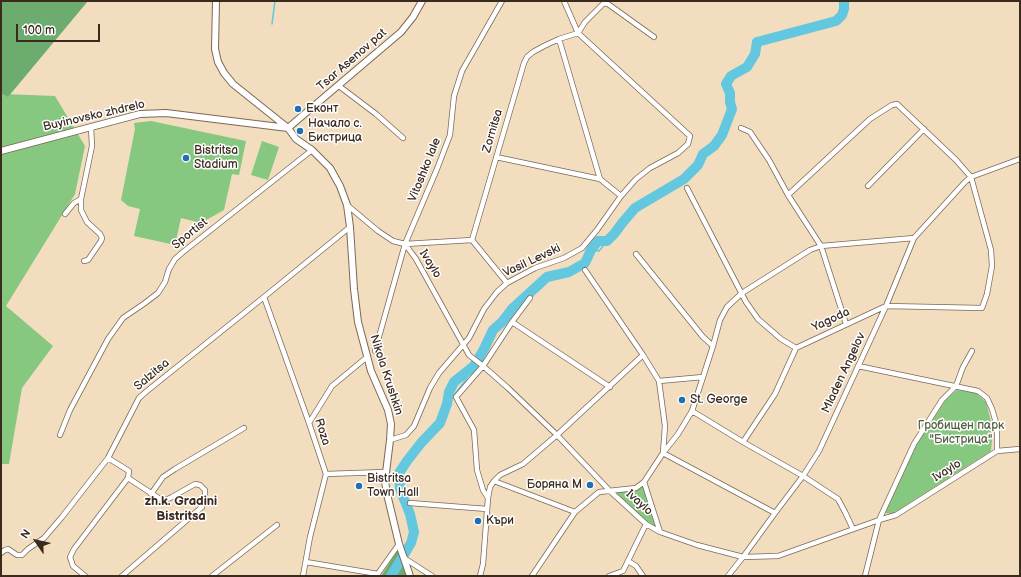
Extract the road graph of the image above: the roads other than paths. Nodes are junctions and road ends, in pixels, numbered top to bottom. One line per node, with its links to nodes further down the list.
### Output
1 (216, 1): 10 (street, Nikola Krushkin)
2 (422, 1): 8 (street, Tsar Asenov pat)
3 (502, 1): 30 (street, Vitoshko lale)
4 (564, 1): 5 (street)
5 (578, 33): 6 (street); 7 (street, Zornitsa); 23 (street, Vasil Levski)
6 (654, 37)
7 (559, 39): 16 (street, Zornitsa); 19 (street)
8 (339, 86): 10 (street, Tsar Asenov pat); 13 (street)
9 (91, 126): 10 (street, Buyinovsko zhdrelo); 15 (street, Buyinovsko zhdrelo); 24 (street)
10 (288, 128): 14 (street, Nikola Krushkin)
11 (741, 128): 22 (street)
12 (924, 129): 18 (street); 20 (street); 22 (street)
13 (402, 138)
14 (312, 150): 25 (street, Nikola Krushkin); 58 (street, Sportist)
15 (1, 151)
16 (496, 157): 19 (street); 29 (street, Zornitsa)
17 (1020, 159): 18 (street)
18 (971, 177): 28 (street, Mladen Angelov); 39 (street, Yagoda)
19 (600, 179): 23 (street)
20 (868, 186)
21 (687, 188): 36 (street)
22 (788, 195): 31 (street)
23 (621, 196): 35 (street, Vasil Levski)
24 (81, 198): 26 (street); 33 (street)
25 (347, 205): 27 (street, Nikola Krushkin); 30 (street, Ivaylo)
26 (65, 214)
27 (350, 227): 37 (street, Salzitsa); 48 (street, Nikola Krushkin)
28 (914, 238): 31 (street); 39 (street, Mladen Angelov)
29 (472, 240): 30 (street); 35 (street)
30 (405, 244): 42 (street, Ivaylo); 45 (street, Vitoshko lale)
31 (821, 246): 36 (street); 41 (street)
32 (636, 254): 43 (street)
33 (84, 261)
34 (585, 270): 47 (street)
35 (507, 283): 42 (street, Vasil Levski)
36 (742, 293): 43 (street); 44 (street)
37 (264, 297): 56 (street, Roza); 65 (street, Salzitsa)
38 (530, 298): 40 (street)
39 (886, 306): 41 (street, Yagoda); 50 (street, Mladen Angelov)
40 (512, 322): 49 (street); 54 (street)
41 (846, 324): 44 (street, Yagoda)
42 (464, 345): 49 (street, Ivaylo); 60 (street, Vasil Levski)
43 (713, 346): 51 (street)
44 (796, 348): 61 (street)
45 (375, 351)
46 (972, 352): 53 (street)
47 (643, 355): 52 (street); 54 (street)
48 (367, 357): 56 (street); 60 (street, Nikola Krushkin)
49 (483, 366): 59 (street, Ivaylo); 74 (street)
50 (858, 366): 53 (street); 68 (street, Mladen Angelov)
51 (703, 377): 52 (street); 55 (street)
52 (659, 381): 64 (street)
53 (956, 386): 63 (street); 79 (street)
54 (610, 387): 59 (street)
55 (692, 411): 61 (street); 64 (street)
56 (309, 423): 67 (street, Roza)
57 (244, 428): 73 (street)
58 (60, 435)
59 (557, 435): 70 (street); 72 (street, Ivaylo)
60 (390, 440): 66 (street, Nikola Krushkin)
61 (743, 442): 68 (street)
62 (1020, 450): 63 (street, Ivaylo)
63 (997, 451): 79 (street, Ivaylo)
64 (663, 453): 71 (street); 78 (street)
65 (108, 458): 69 (street); 85 (street, Salzitsa)
66 (385, 472): 67 (street); 84 (street, Nikola Krushkin)
67 (326, 474): 89 (street)
68 (803, 476): 78 (street, Mladen Angelov); 82 (street)
69 (128, 478): 73 (street); 91 (street)
70 (494, 481): 74 (street); 77 (street)
71 (644, 482): 72 (street); 83 (street)
72 (610, 491): 77 (street); 80 (street, Ivaylo)
73 (151, 494): 92 (street)
74 (488, 498): 76 (street)
75 (410, 504): 76 (street)
76 (487, 509): 97 (street)
77 (575, 512): 98 (street)
78 (775, 513): 86 (street, Mladen Angelov)
79 (879, 520): 82 (street, Ivaylo); 102 (street)
80 (646, 524): 83 (street, Ivaylo); 88 (street)
81 (277, 525): 93 (street)
82 (853, 529): 86 (street, Ivaylo)
83 (660, 532): 86 (street, Ivaylo)
84 (400, 545): 87 (street, Nikola Krushkin); 90 (street)
85 (1, 553)
86 (743, 557): 101 (street, Mladen Angelov)
87 (404, 558): 95 (street, Nikola Krushkin); 96 (street)
88 (628, 561): 99 (street); 100 (street)
89 (306, 562): 90 (street); 94 (street)
90 (377, 575)
91 (85, 576)
92 (122, 576)
93 (212, 576)
94 (303, 576)
95 (410, 576)
96 (432, 576)
97 (480, 576)
98 (532, 576)
99 (609, 576)
100 (643, 576)
101 (728, 576)
102 (865, 576)

